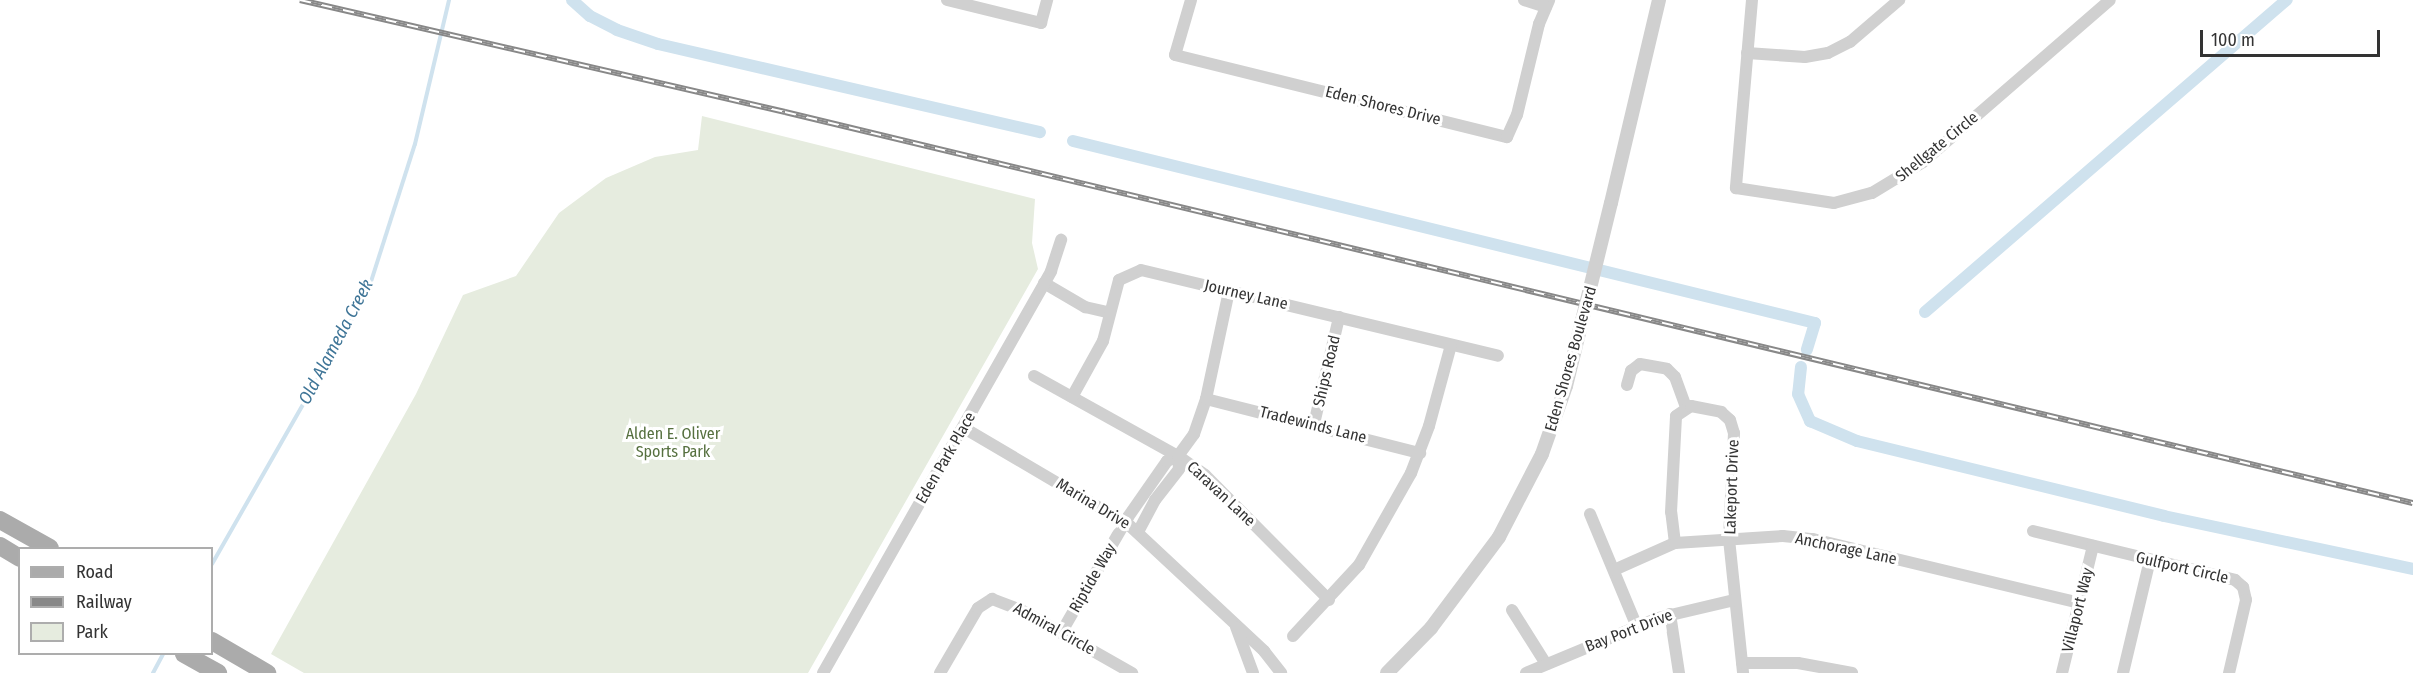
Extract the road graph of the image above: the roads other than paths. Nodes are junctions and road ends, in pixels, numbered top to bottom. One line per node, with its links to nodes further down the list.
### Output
1 (947, 0): 2 (street)
2 (1047, 0)
3 (1191, 0): 9 (street, Eden Shores Drive)
4 (1524, 0): 9 (street)
5 (1659, 0): 60 (street, Eden Shores Boulevard, bridge)
6 (1752, 0): 10 (street, Shellgate Circle)
7 (1899, 0): 10 (street)
8 (2110, 0): 10 (street, Shellgate Circle)
9 (1548, 4)
10 (1747, 53)
11 (1060, 240): 12 (street, Eden Park Place)
12 (1044, 283): 14 (street); 24 (street, Eden Park Place)
13 (1229, 291): 14 (street, Journey Lane); 15 (street, Journey Lane); 21 (street)
14 (1107, 312): 20 (street, Journey Lane)
15 (1339, 317): 16 (street, Journey Lane); 23 (street, Ships Road)
16 (1451, 345): 17 (street, Journey Lane); 25 (street)
17 (1498, 356)
18 (1035, 375): 20 (street, Caravan Lane)
19 (1627, 385): 22 (street)
20 (1072, 396): 26 (street, Caravan Lane)
21 (1206, 399): 23 (street, Tradewinds Lane); 26 (street)
22 (1686, 406): 32 (street, Lakeport Drive); 33 (street)
23 (1314, 424): 25 (street, Tradewinds Lane)
24 (964, 428): 29 (street, Marina Drive); 55 (street, Eden Park Place)
25 (1420, 453): 40 (street)
26 (1178, 456): 29 (street, Riptide Way); 31 (street); 40 (street, Caravan Lane)
27 (1590, 514): 39 (street)
28 (0, 520): 36 (main road)
29 (1125, 522): 31 (street, Marina Drive); 47 (street, Riptide Way)
30 (2033, 531): 35 (street, Gulfport Circle)
31 (1138, 532): 45 (street, Marina Drive)
32 (1729, 539): 33 (street, Anchorage Lane); 41 (street, Lakeport Drive); 42 (street, Anchorage Lane)
33 (1675, 543): 39 (street, Anchorage Lane)
34 (0, 546): 37 (main road)
35 (2093, 546): 38 (street, Gulfport Circle); 42 (street, Villaport Way)
36 (47, 547)
37 (18, 557)
38 (2150, 560): 65 (street); 66 (street, Gulfport Circle)
39 (1614, 570): 46 (street)
40 (1329, 600): 48 (street)
41 (1736, 600): 44 (street, Bay Port Drive); 52 (street, Lakeport Drive)
42 (2080, 603): 64 (street, Villaport Way)
43 (1512, 610): 51 (street)
44 (1670, 614): 46 (street, Bay Port Drive); 62 (street)
45 (1235, 623): 58 (street, Marina Drive); 59 (street, Marina Drive)
46 (1637, 627): 51 (street, Bay Port Drive)
47 (1061, 633): 56 (street, Admiral Circle); 57 (street, Admiral Circle)
48 (1293, 636)
49 (213, 642): 54 (main road)
50 (186, 655): 53 (main road)
51 (1546, 664): 61 (street, Bay Port Drive)
52 (1743, 668): 63 (street)
53 (218, 673)
54 (267, 673)
55 (823, 673)
56 (940, 673)
57 (1132, 673)
58 (1253, 673)
59 (1281, 673)
60 (1387, 673)
61 (1526, 673)
62 (1679, 673)
63 (1852, 673)
64 (2062, 673)
65 (2123, 673)
66 (2229, 673)

